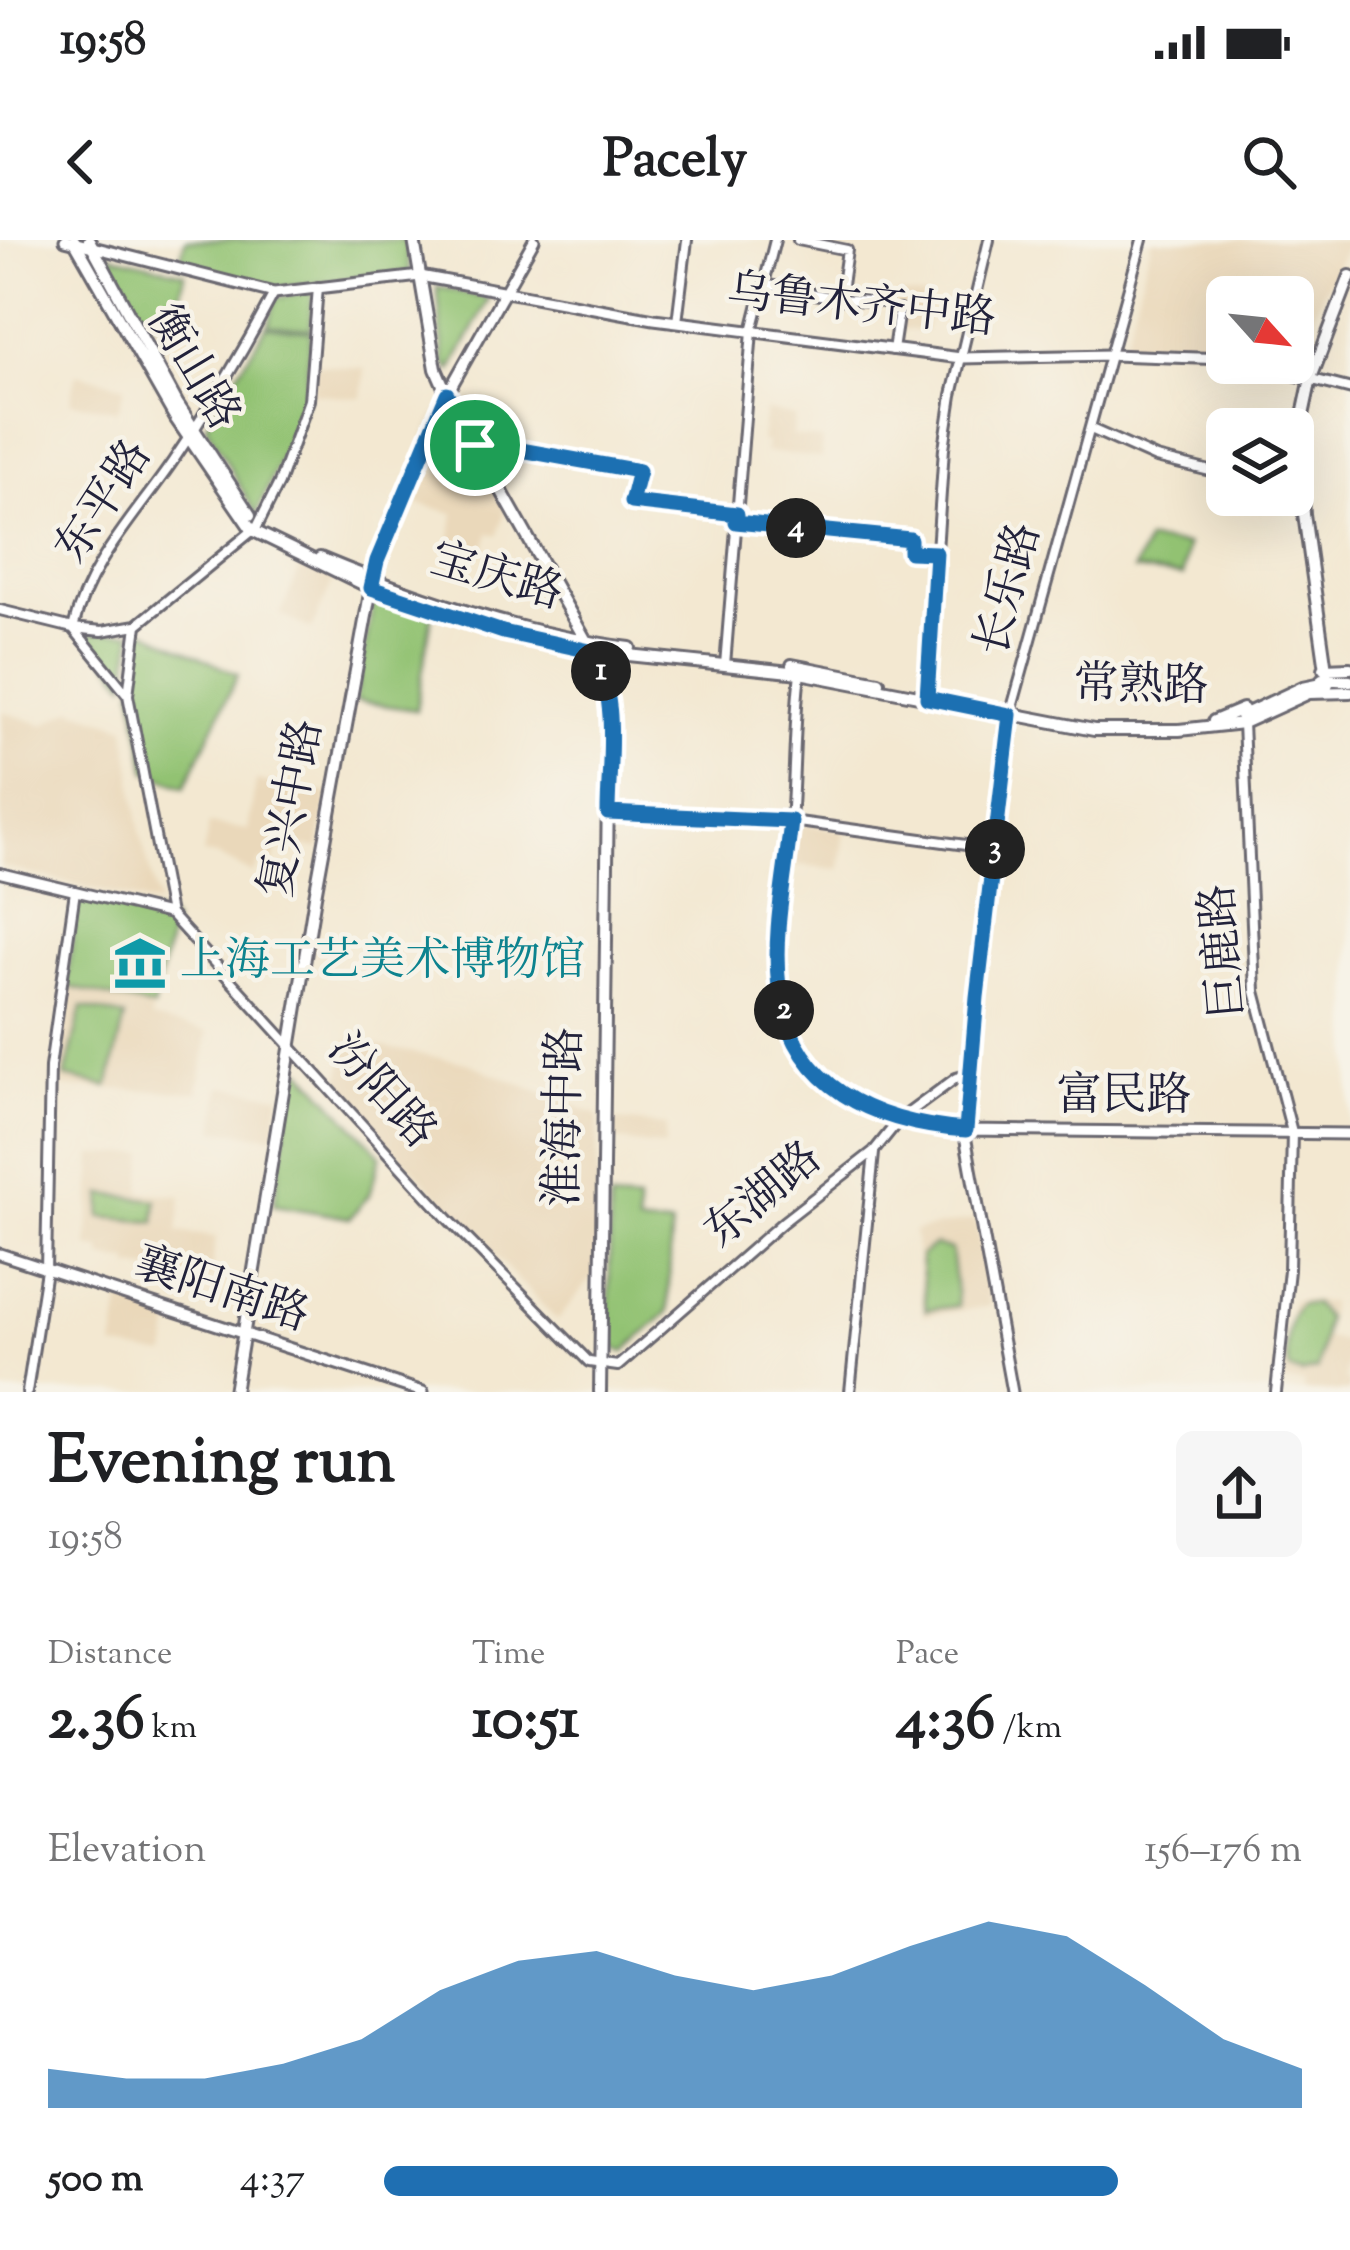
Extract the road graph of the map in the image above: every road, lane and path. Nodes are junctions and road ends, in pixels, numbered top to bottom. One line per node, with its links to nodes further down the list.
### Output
1 (414, 240): 9 (main road, 淮海中路)
2 (534, 240): 13 (street)
3 (687, 240): 18 (street)
4 (775, 240): 11 (street)
5 (798, 240): 15 (street)
6 (989, 240): 22 (street)
7 (1142, 240): 21 (street, 长乐路)
8 (80, 242): 14 (street); 29 (main road, 衡山路)
9 (420, 276): 12 (street, 乌鲁木齐中路); 13 (street, 乌鲁木齐中路); 27 (main road, 淮海中路)
10 (1350, 276): 24 (main road)
11 (764, 284): 15 (street); 19 (street)
12 (318, 287): 14 (street, 乌鲁木齐中路); 34 (street)
13 (507, 290): 18 (street, 乌鲁木齐中路); 27 (street)
14 (274, 293): 29 (street, 东平路)
15 (840, 299): 16 (street)
16 (886, 302)
17 (899, 310): 20 (street)
18 (677, 322): 19 (street, 乌鲁木齐中路)
19 (752, 331): 20 (street, 乌鲁木齐中路); 33 (street)
20 (893, 350): 22 (street, 乌鲁木齐中路)
21 (1112, 355): 22 (street, 乌鲁木齐中路); 23 (street, 乌鲁木齐中路); 28 (street, 长乐路)
22 (961, 358): 35 (street)
23 (1206, 358)
24 (1314, 370)
25 (1314, 379): 26 (street)
26 (1350, 389)
27 (447, 394): 30 (main road, 淮海中路); 36 (main road, 复兴中路)
28 (1091, 429): 31 (street); 51 (street, 长乐路)
29 (191, 434): 34 (main road, 衡山路); 39 (street, 东平路)
30 (475, 445): 33 (street); 40 (main road, 淮海中路)
31 (1206, 470)
32 (1303, 516): 45 (main road)
33 (736, 518): 35 (street); 42 (street)
34 (254, 528): 36 (main road, 宝庆路); 38 (street)
35 (936, 553): 49 (street)
36 (372, 584): 40 (main road, 宝庆路); 60 (main road, 复兴中路)
37 (0, 610): 39 (street)
38 (137, 625): 39 (street); 48 (street)
39 (73, 628): 48 (street)
40 (587, 646): 41 (main road, 常熟路); 42 (main road, 常熟路); 50 (main road, 淮海中路)
41 (610, 653): 42 (main road, 常熟路); 50 (main road)
42 (726, 662): 44 (main road, 常熟路)
43 (1350, 668): 45 (main road)
44 (801, 670): 49 (main road, 常熟路); 55 (street, 富民路)
45 (1327, 681): 46 (main road); 47 (main road); 52 (main road, 常熟路); 53 (main road, 常熟路)
46 (1350, 681)
47 (1350, 692)
48 (128, 695): 59 (street)
49 (927, 695): 51 (main road, 常熟路)
50 (607, 698): 54 (main road, 淮海中路)
51 (1011, 712): 52 (main road, 常熟路); 53 (main road, 常熟路); 56 (street, 长乐路)
52 (1242, 720): 53 (main road, 常熟路); 64 (street, 巨鹿路)
53 (1214, 722)
54 (608, 813): 55 (street); 70 (main road, 淮海中路)
55 (791, 821): 56 (street); 62 (street, 富民路)
56 (995, 849): 61 (street, 长乐路)
57 (0, 872): 58 (street)
58 (75, 891): 59 (street); 68 (street)
59 (170, 914): 60 (street, 汾阳路)
60 (291, 1043): 69 (main road, 复兴中路); 70 (street, 汾阳路)
61 (970, 1073): 62 (street, 东湖路); 63 (street, 长乐路)
62 (899, 1120): 63 (street, 富民路); 66 (street, 东湖路)
63 (966, 1130): 64 (street, 富民路); 76 (street, 长乐路)
64 (1292, 1132): 65 (street, 富民路); 77 (street, 巨鹿路)
65 (1350, 1134)
66 (874, 1151): 70 (street, 东湖路); 75 (street)
67 (0, 1254): 68 (street, 襄阳南路)
68 (46, 1270): 69 (street, 襄阳南路); 71 (street)
69 (244, 1333): 72 (main road, 复兴中路); 73 (street, 襄阳南路)
70 (600, 1366): 74 (main road, 淮海中路)
71 (27, 1392)
72 (234, 1392)
73 (422, 1392)
74 (600, 1392)
75 (850, 1392)
76 (1012, 1392)
77 (1276, 1392)

